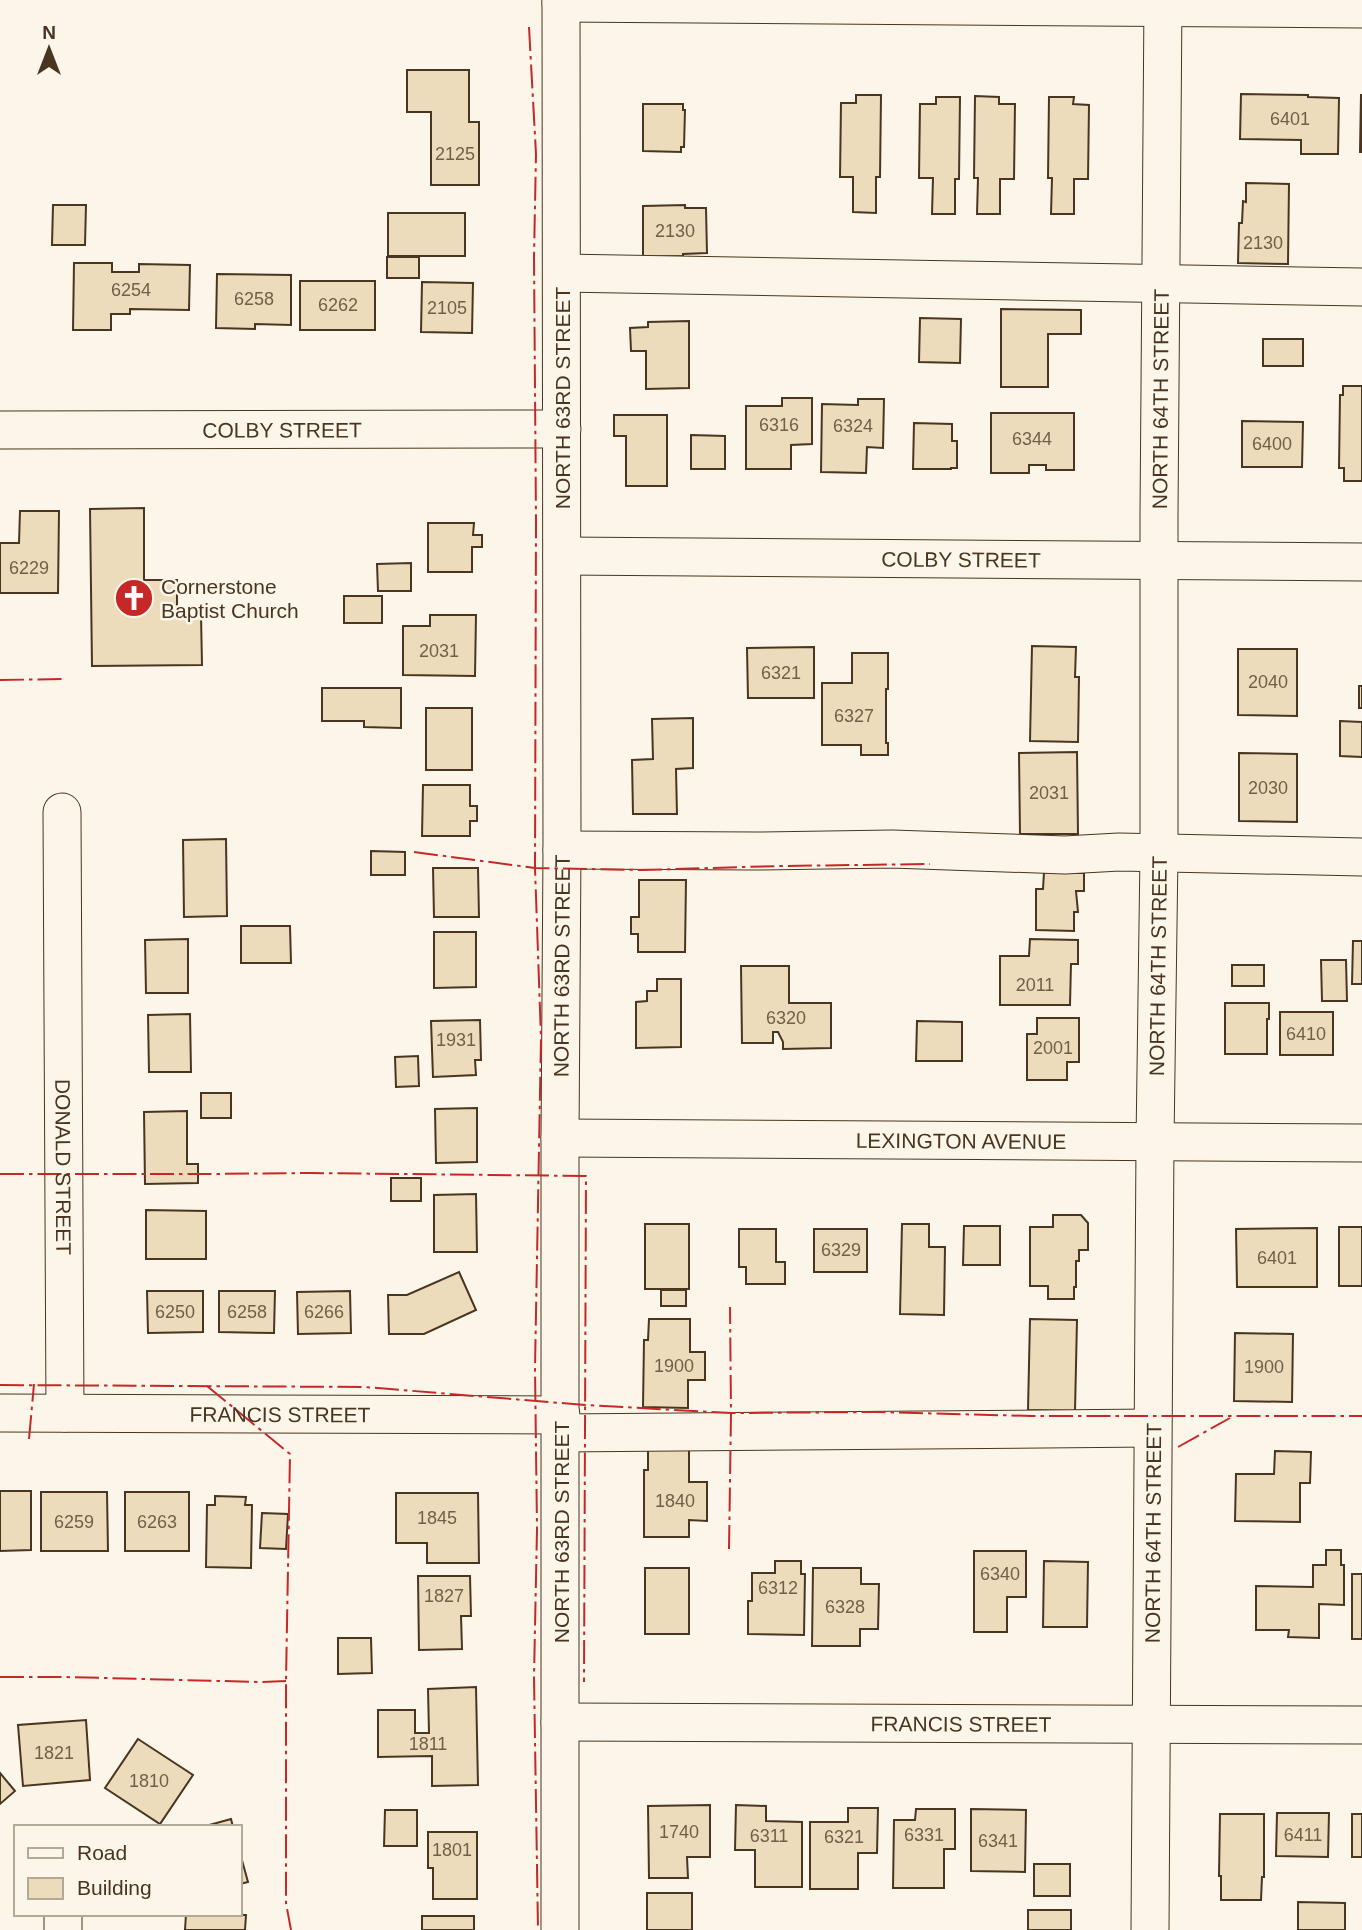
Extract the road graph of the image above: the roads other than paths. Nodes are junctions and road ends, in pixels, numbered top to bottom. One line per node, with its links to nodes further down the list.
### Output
1 (561, 2): 2 (street); 4 (street, NORTH 63RD STREET)
2 (1163, 4): 3 (street); 5 (street, NORTH 64TH STREET)
3 (1362, 9)
4 (562, 273): 5 (street); 7 (street, NORTH 63RD STREET)
5 (1161, 284): 6 (street); 10 (street, NORTH 64TH STREET)
6 (1362, 287)
7 (562, 429): 8 (street, COLBY STREET); 9 (street, NORTH 63RD STREET)
8 (0, 430)
9 (562, 556): 10 (street, COLBY STREET); 13 (street, NORTH 63RD STREET)
10 (1159, 560): 11 (street, COLBY STREET); 14 (street, NORTH 64TH STREET)
11 (1362, 562)
12 (62, 812): 20 (street, DONALD STREET)
13 (562, 850): 14 (street); 16 (street, NORTH 63RD STREET)
14 (1159, 853): 15 (street); 17 (street, NORTH 64TH STREET)
15 (1362, 857)
16 (559, 1138): 17 (street, LEXINGTON AVENUE); 21 (street, NORTH 63RD STREET)
17 (1154, 1142): 18 (street, LEXINGTON AVENUE); 22 (street, NORTH 64TH STREET)
18 (1362, 1143)
19 (0, 1413): 20 (street, FRANCIS STREET)
20 (65, 1413): 21 (street, FRANCIS STREET)
21 (561, 1424): 22 (street, FRANCIS STREET); 23 (street, NORTH 63RD STREET)
22 (1153, 1429): 24 (street, NORTH 64TH STREET)
23 (560, 1722): 24 (street, FRANCIS STREET); 26 (street, NORTH 63RD STREET)
24 (1151, 1723): 25 (street, FRANCIS STREET); 27 (street, NORTH 64TH STREET)
25 (1362, 1725)
26 (560, 1930)
27 (1150, 1930)

